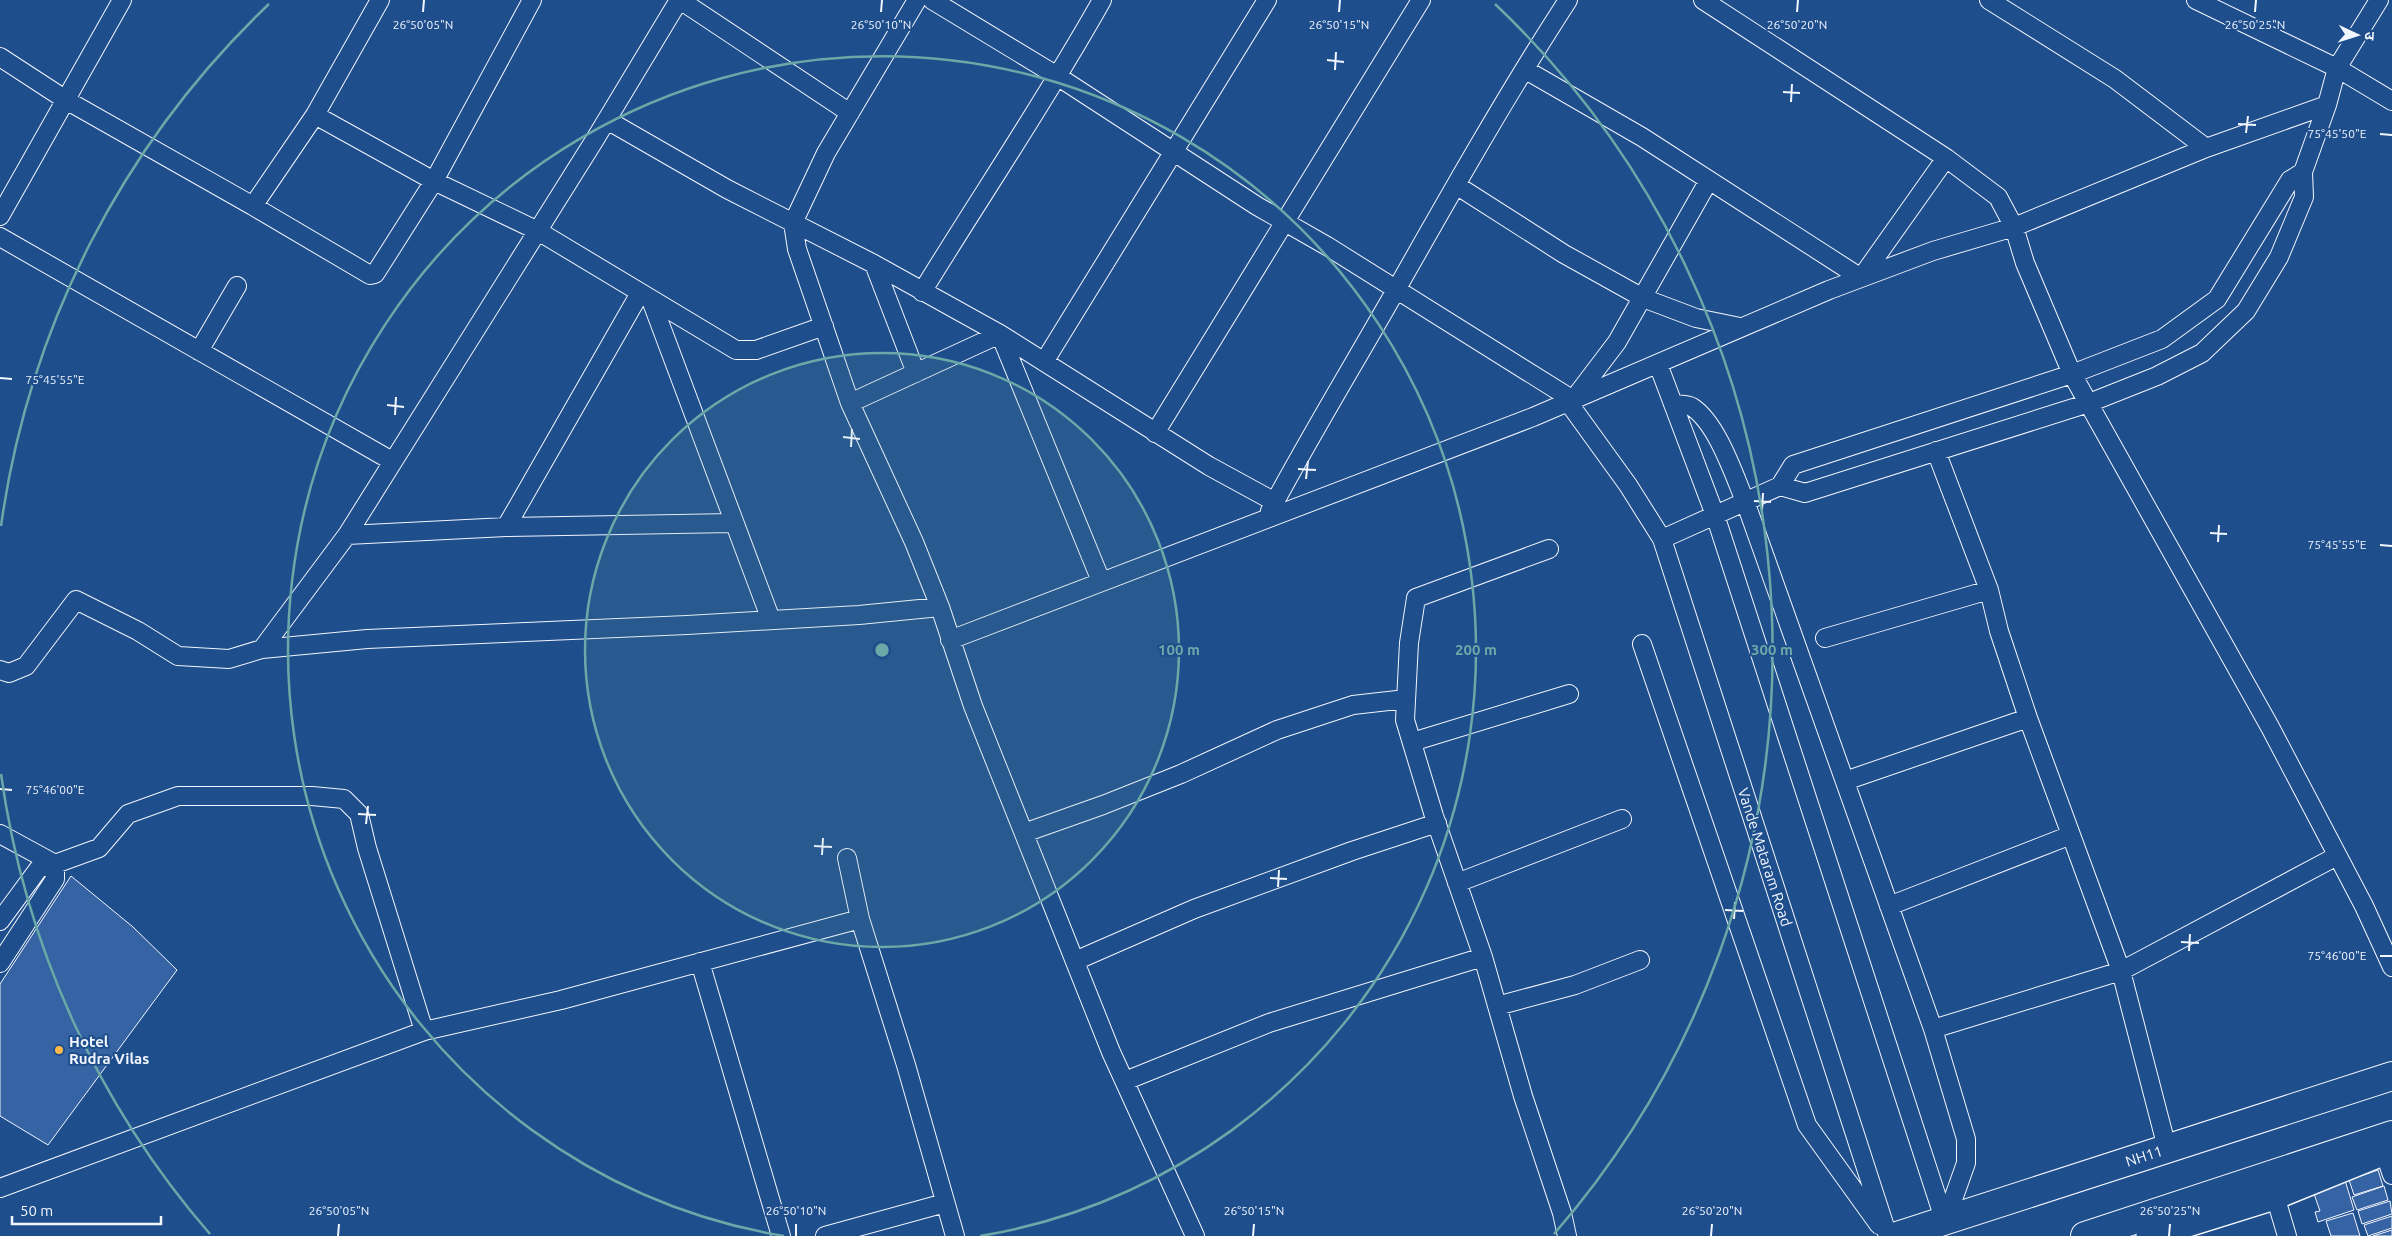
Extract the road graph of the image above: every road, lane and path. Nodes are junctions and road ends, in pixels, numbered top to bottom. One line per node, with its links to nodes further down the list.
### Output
1 (122, 0): 19 (street)
2 (380, 0): 23 (street)
3 (532, 0): 30 (street)
4 (680, 0): 22 (street); 24 (street)
5 (917, 0): 22 (street)
6 (932, 0): 18 (street)
7 (1102, 0): 18 (street)
8 (1267, 0): 26 (street)
9 (1421, 0): 34 (street)
10 (1568, 0): 17 (street)
11 (1703, 0): 27 (street)
12 (1989, 0): 25 (street)
13 (2196, 0): 16 (street)
14 (2379, 0): 16 (street)
15 (0, 57): 19 (street)
16 (2337, 68): 20 (street); 21 (street)
17 (1526, 70): 29 (street); 31 (street)
18 (1059, 77): 26 (street); 43 (street)
19 (66, 100): 32 (street); 33 (street)
20 (2392, 101)
21 (2327, 105): 25 (street); 28 (street)
22 (850, 113): 35 (street)
23 (315, 115): 30 (street); 32 (street)
24 (607, 120): 35 (street); 37 (street)
25 (2206, 148): 36 (street)
26 (1175, 151): 34 (street); 50 (street)
27 (1946, 158): 36 (street); 40 (street)
28 (2303, 172): 53 (street); 56 (street)
29 (1709, 180): 40 (street); 45 (street)
30 (434, 181): 32 (street); 37 (street)
31 (1456, 185): 42 (street); 45 (street)
32 (253, 206)
33 (0, 216)
34 (1286, 222): 42 (street); 58 (street)
35 (793, 223): 39 (street); 46 (street)
36 (2014, 227): 40 (street); 53 (street)
37 (538, 231): 44 (street); 60 (street)
38 (0, 237): 49 (street)
39 (874, 264): 43 (street); 52 (street)
40 (1861, 278): 47 (street)
41 (237, 286): 49 (street)
42 (1397, 288): 54 (street); 63 (street)
43 (922, 292): 48 (street)
44 (646, 297): 46 (street); 66 (street); 67 (street)
45 (1643, 298): 47 (street); 54 (street)
46 (824, 326): 55 (street)
47 (1740, 327): 51 (street)
48 (1000, 334): 50 (street); 52 (street); 71 (street)
49 (199, 351): 60 (street)
50 (1044, 362): 58 (street)
51 (1658, 364): 54 (street); 57 (street)
52 (916, 373): 55 (street)
53 (2072, 374): 56 (street); 61 (street)
54 (1571, 401): 65 (street); 69 (street, Vande Mataram Road)
55 (850, 403): 73 (street)
56 (2089, 403): 59 (street); 90 (street)
57 (1673, 404): 62 (street); 64 (street)
58 (1155, 433): 63 (street)
59 (1936, 451): 61 (street); 72 (street)
60 (392, 461): 68 (street)
61 (1780, 486): 62 (street)
62 (1745, 501): 64 (street); 84 (street)
63 (1275, 502): 65 (street)
64 (1715, 515): 69 (street); 116 (street)
65 (1265, 520): 71 (street)
66 (733, 523): 67 (street); 74 (street)
67 (506, 527): 68 (street)
68 (347, 535): 78 (street)
69 (1662, 539): 123 (street, Vande Mataram Road)
70 (1549, 549): 81 (street)
71 (1101, 581): 76 (street)
72 (1989, 590): 75 (street); 82 (street)
73 (940, 607): 74 (street); 76 (street)
74 (771, 620): 78 (street)
75 (1825, 638)
76 (950, 640): 87 (street)
77 (1642, 644): 123 (street)
78 (262, 649): 79 (street)
79 (0, 670)
80 (1569, 694): 83 (street)
81 (1406, 699): 83 (street); 87 (street)
82 (2028, 718): 84 (street); 89 (street)
83 (1412, 742): 86 (street)
84 (1845, 781): 94 (street)
85 (1622, 819): 93 (street)
86 (1437, 823): 93 (street); 99 (street)
87 (1024, 833): 99 (street)
88 (0, 834): 92 (street)
89 (2072, 835): 94 (street); 103 (street)
90 (2337, 856): 102 (street); 103 (street)
91 (847, 858): 95 (street)
92 (55, 864): 96 (street); 101 (street); 106 (street)
93 (1457, 883): 97 (street)
94 (1889, 906): 105 (street)
95 (860, 919): 100 (street); 114 (street)
96 (0, 921)
97 (1483, 958): 104 (street); 108 (street)
98 (1640, 960): 104 (street)
99 (1075, 961): 108 (street)
100 (700, 962): 106 (street); 118 (street)
101 (0, 963)
102 (2392, 967)
103 (2121, 971): 105 (street); 110 (street)
104 (1497, 1006): 122 (street)
105 (1933, 1028): 116 (street)
106 (424, 1031): 113 (street)
107 (2392, 1076): 110 (highway, NH11)
108 (1125, 1082): 121 (street)
109 (2389, 1145): 111 (street); 112 (highway)
110 (2167, 1148): 116 (highway, NH11)
111 (2392, 1175)
112 (2272, 1186): 115 (highway); 117 (street); 126 (street)
113 (0, 1188)
114 (945, 1203): 119 (street); 120 (street)
115 (2175, 1206): 117 (highway); 125 (highway)
116 (1945, 1222): 124 (highway, NH11)
117 (2151, 1235)
118 (781, 1236)
119 (825, 1236)
120 (955, 1236)
121 (1195, 1236)
122 (1567, 1236)
123 (1887, 1236)
124 (1896, 1236)
125 (2085, 1236)
126 (2287, 1236)

